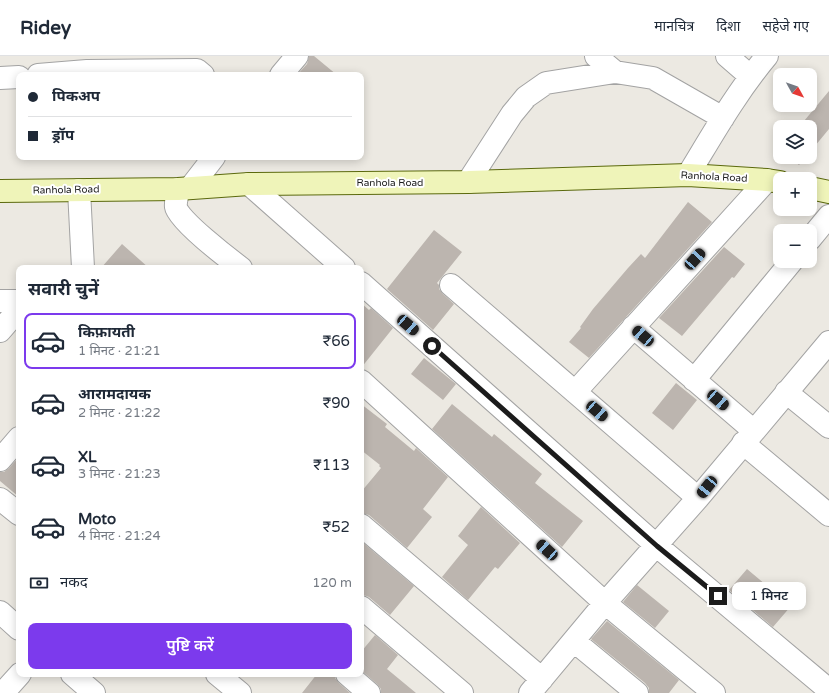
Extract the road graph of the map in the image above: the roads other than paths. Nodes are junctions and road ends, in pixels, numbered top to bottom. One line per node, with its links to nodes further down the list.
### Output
1 (181, 56): 9 (street)
2 (297, 56): 10 (street)
3 (596, 56): 11 (street)
4 (727, 56): 12 (street)
5 (767, 56): 12 (street)
6 (80, 63): 7 (street); 8 (street)
7 (48, 72)
8 (188, 72)
9 (199, 72)
10 (284, 72)
11 (615, 72): 15 (street); 19 (street)
12 (750, 76): 15 (street)
13 (16, 77): 14 (street)
14 (0, 78)
15 (723, 118): 17 (street)
16 (211, 160): 21 (street)
17 (688, 175): 18 (street, Ranhola Road); 19 (street, Ranhola Road)
18 (773, 181): 37 (street)
19 (468, 182): 20 (street, Ranhola Road)
20 (249, 184): 21 (street, Ranhola Road); 30 (street)
21 (184, 188): 23 (street, Ranhola Road); 29 (street)
22 (817, 189): 25 (street)
23 (79, 190): 24 (street, Ranhola Road); 28 (street)
24 (0, 191)
25 (829, 192)
26 (829, 216): 27 (street)
27 (817, 231)
28 (83, 265)
29 (237, 265)
30 (341, 265)
31 (786, 268): 40 (street)
32 (451, 285): 42 (street)
33 (364, 286): 53 (street)
34 (16, 300): 35 (street)
35 (0, 301)
36 (16, 312): 38 (street)
37 (633, 327): 40 (street); 42 (street)
38 (0, 331)
39 (829, 342): 43 (street)
40 (694, 380): 45 (street)
41 (364, 384): 54 (street)
42 (575, 392): 48 (street)
43 (786, 392): 44 (street); 45 (street)
44 (829, 427)
45 (749, 437): 48 (street); 51 (street)
46 (16, 441): 47 (street)
47 (0, 460)
48 (698, 498): 53 (street)
49 (0, 499): 50 (street)
50 (16, 512)
51 (829, 515)
52 (364, 528): 63 (street)
53 (657, 546): 54 (street); 64 (street)
54 (605, 603): 58 (street); 71 (street)
55 (364, 610): 69 (street)
56 (0, 612): 57 (street)
57 (16, 626)
58 (574, 641): 63 (street); 70 (street)
59 (17, 677): 65 (street)
60 (75, 677): 66 (street)
61 (221, 677): 67 (street)
62 (350, 677): 68 (street)
63 (536, 686)
64 (829, 690)
65 (2, 693)
66 (94, 693)
67 (240, 693)
68 (369, 693)
69 (462, 693)
70 (637, 693)
71 (714, 693)

